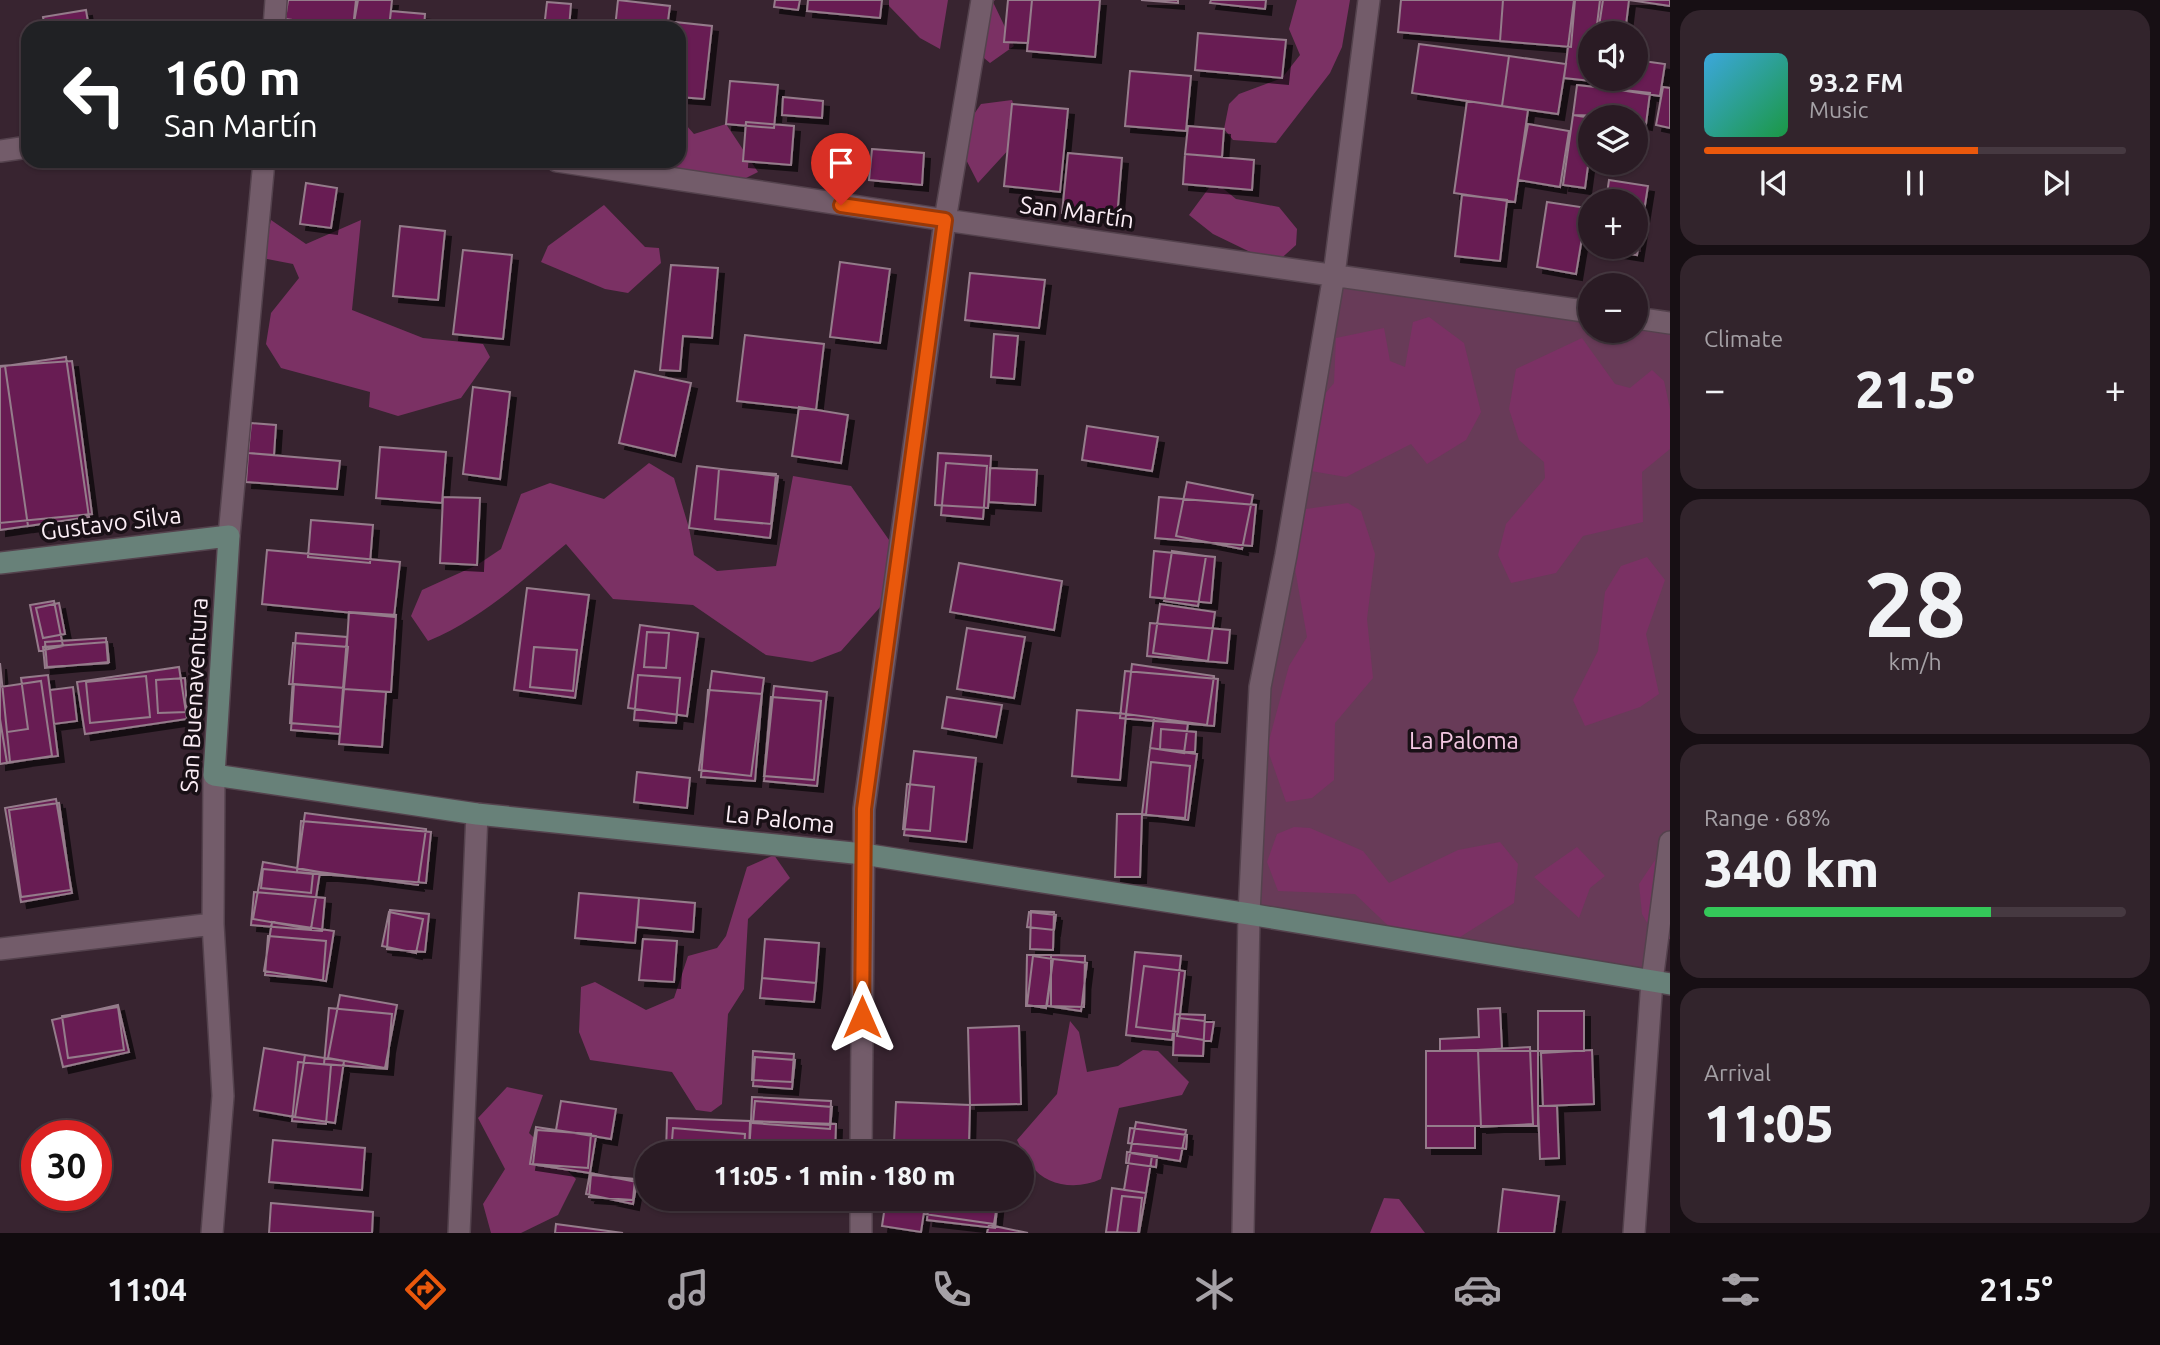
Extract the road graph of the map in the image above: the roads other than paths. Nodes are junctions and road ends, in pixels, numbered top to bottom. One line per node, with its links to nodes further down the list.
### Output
1 (276, 0): 4 (street)
2 (982, 0): 9 (street)
3 (1369, 0): 10 (street)
4 (274, 21)
5 (21, 148): 6 (street)
6 (0, 151)
7 (263, 168): 14 (street, San Buenaventura)
8 (603, 168): 9 (street, San Martín)
9 (945, 220): 10 (street, San Martín); 19 (street)
10 (1334, 275): 11 (street, San Martín); 20 (street)
11 (1578, 310)
12 (1648, 320): 13 (street)
13 (1670, 323)
14 (229, 536): 15 (street, Gustavo Silva); 16 (street, San Buenaventura)
15 (0, 563)
16 (214, 775): 17 (street, La Paloma); 21 (street, San Buenaventura)
17 (477, 814): 19 (street, La Paloma); 27 (street)
18 (1670, 842): 23 (street)
19 (863, 854): 20 (street, La Paloma); 24 (street)
20 (1249, 914): 23 (street, La Paloma); 29 (street)
21 (213, 924): 22 (street); 26 (street, San Buenaventura)
22 (0, 949)
23 (1661, 983): 30 (street)
24 (861, 1141)
25 (861, 1211): 28 (street)
26 (212, 1233)
27 (459, 1233)
28 (861, 1233)
29 (1243, 1233)
30 (1634, 1233)

